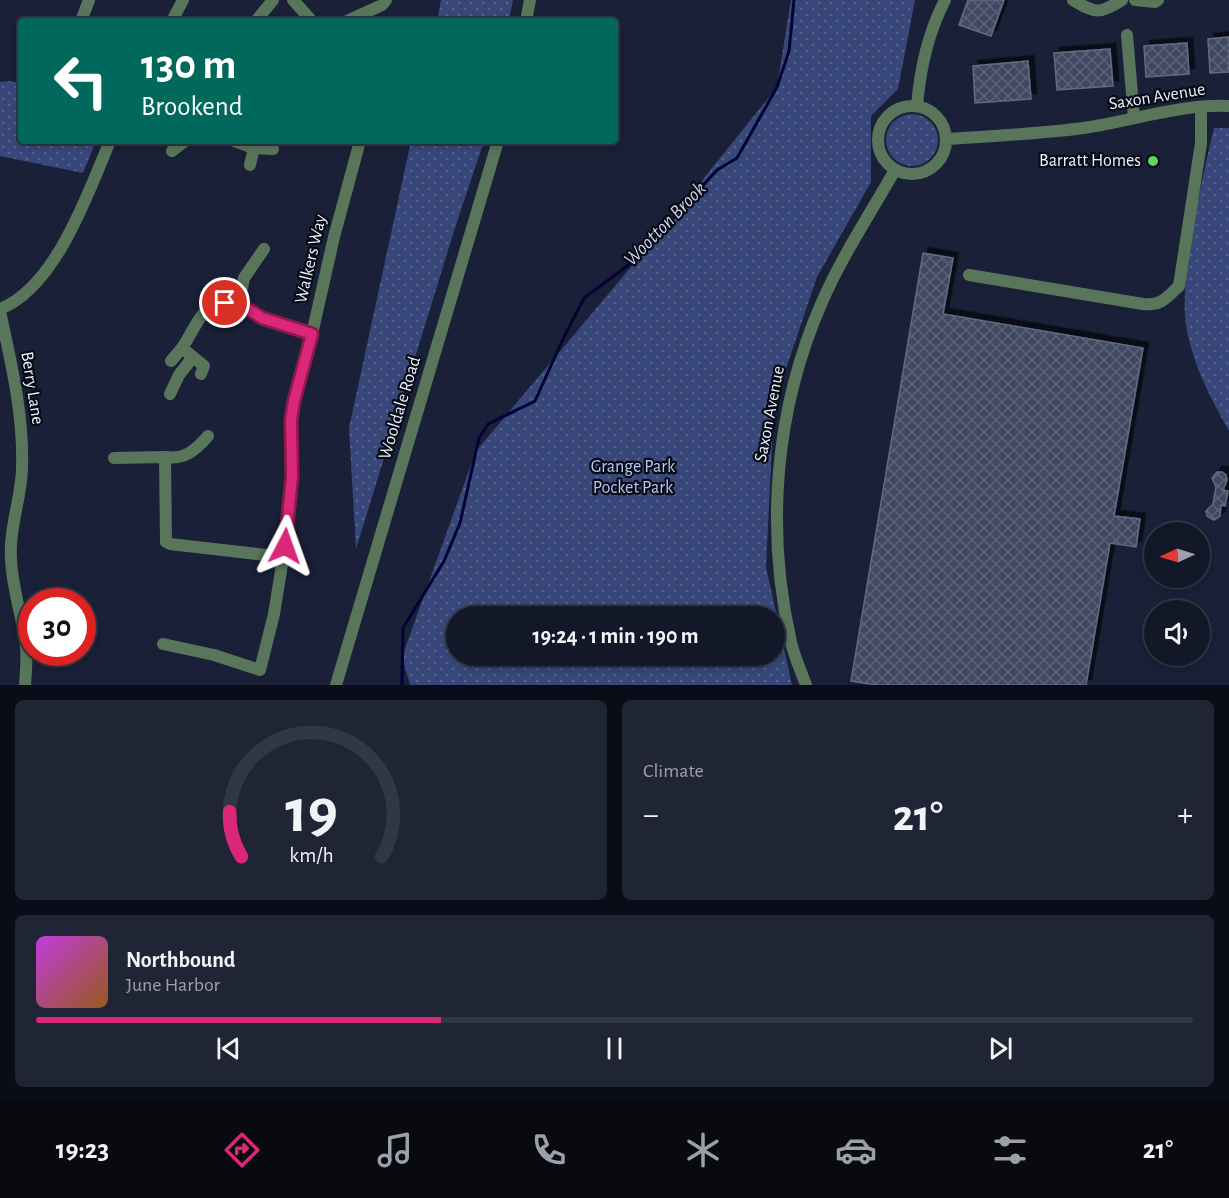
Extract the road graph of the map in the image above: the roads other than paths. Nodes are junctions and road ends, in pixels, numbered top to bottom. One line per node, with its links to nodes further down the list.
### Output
1 (89, 0): 12 (street)
2 (183, 0): 13 (street)
3 (273, 0): 14 (street)
4 (293, 0): 15 (street)
5 (386, 0): 16 (street)
6 (530, 0): 17 (street)
7 (945, 0): 19 (street)
8 (1073, 0): 9 (street)
9 (1122, 0)
10 (1136, 0): 11 (street)
11 (1158, 0)
12 (82, 18)
13 (174, 18)
14 (258, 18)
15 (309, 18)
16 (354, 18)
17 (527, 18)
18 (1127, 35): 22 (street)
19 (917, 106): 23 (street); 33 (street)
20 (1229, 106): 21 (street, Saxon Avenue)
21 (1201, 107): 22 (street, Saxon Avenue); 35 (street)
22 (1134, 118): 23 (street, Saxon Avenue)
23 (947, 139): 33 (street)
24 (109, 144): 37 (street)
25 (181, 144): 31 (street)
26 (243, 144): 29 (street)
27 (359, 144): 38 (street, Walkers Way)
28 (497, 144): 50 (street, Wooldale Road)
29 (254, 148): 30 (street); 32 (street)
30 (273, 149)
31 (172, 151)
32 (250, 165)
33 (895, 170): 51 (street, Saxon Avenue)
34 (264, 249): 36 (street)
35 (969, 274)
36 (238, 304): 38 (street); 39 (street)
37 (0, 310): 49 (street, Berry Lane)
38 (312, 334): 47 (street, Walkers Way)
39 (182, 348): 40 (street); 41 (street)
40 (193, 357): 42 (street); 43 (street)
41 (171, 361)
42 (201, 374)
43 (170, 394)
44 (208, 436): 46 (street)
45 (114, 458): 46 (street)
46 (165, 458): 47 (street)
47 (283, 557): 48 (street, Walkers Way)
48 (163, 644)
49 (25, 685)
50 (336, 685)
51 (806, 685)

